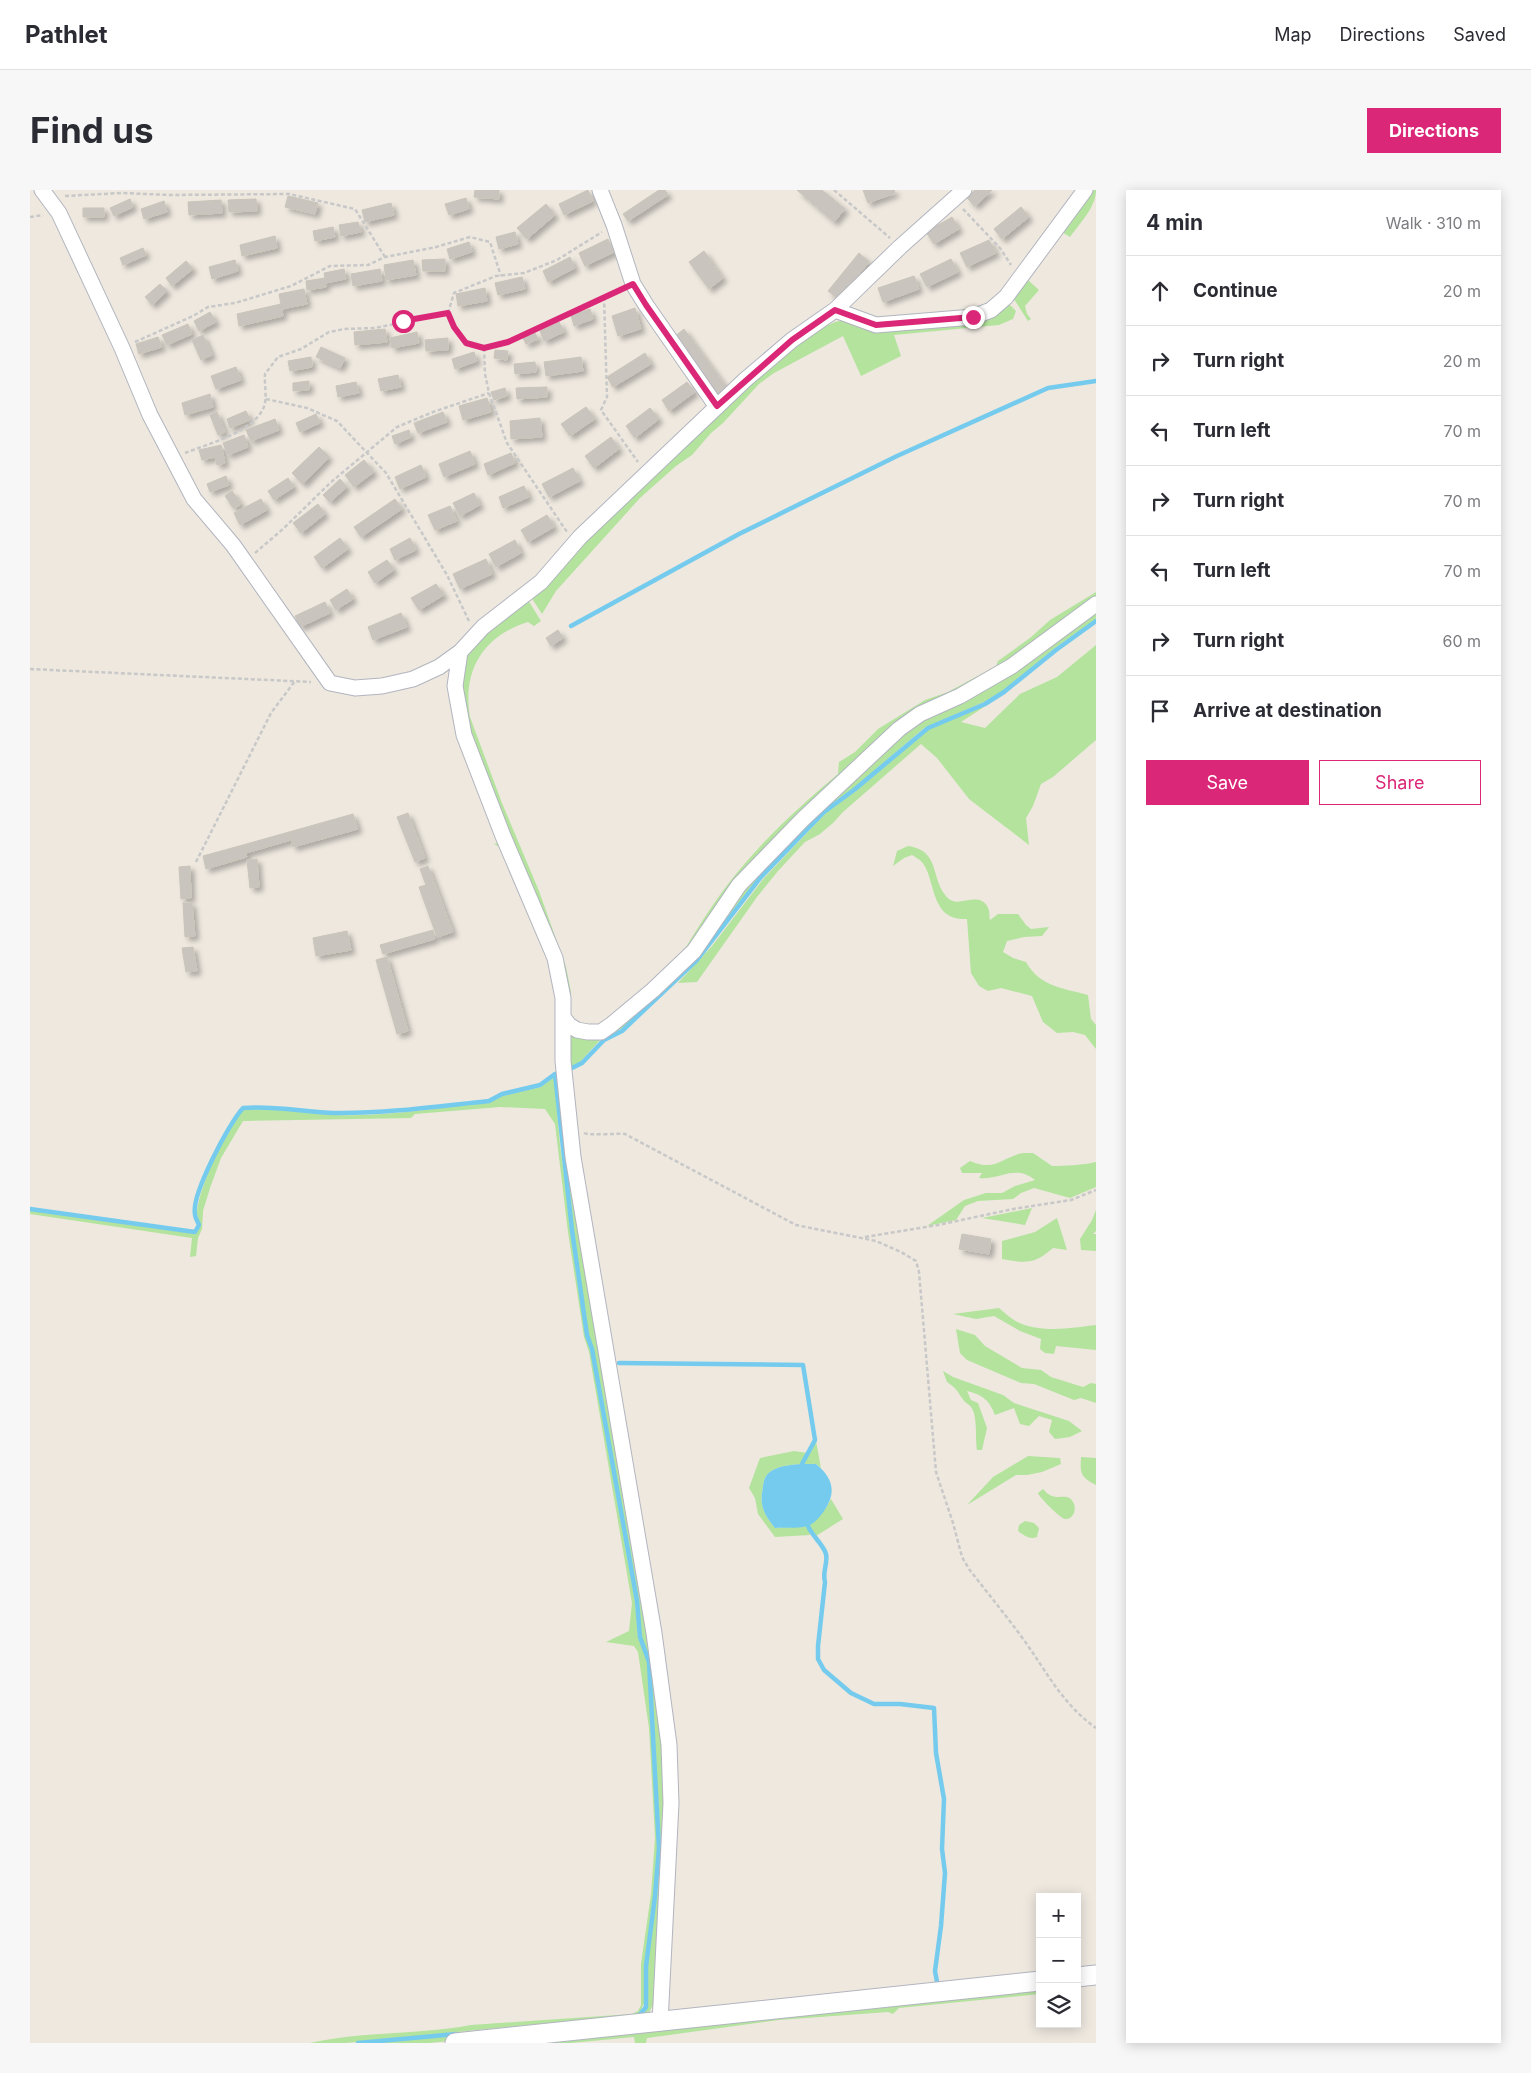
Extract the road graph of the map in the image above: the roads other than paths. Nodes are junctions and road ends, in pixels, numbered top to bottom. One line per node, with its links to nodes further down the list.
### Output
1 (600, 190): 6 (street)
2 (1085, 190): 5 (street)
3 (960, 193): 5 (street)
4 (45, 194): 8 (street)
5 (835, 310): 6 (street)
6 (717, 406): 8 (street)
7 (1096, 604): 9 (street)
8 (460, 652): 9 (street)
9 (563, 1016): 13 (street)
10 (1096, 1975): 11 (street)
11 (1081, 1977)
12 (1036, 1981): 13 (street)
13 (660, 2023): 14 (street)
14 (454, 2043)

